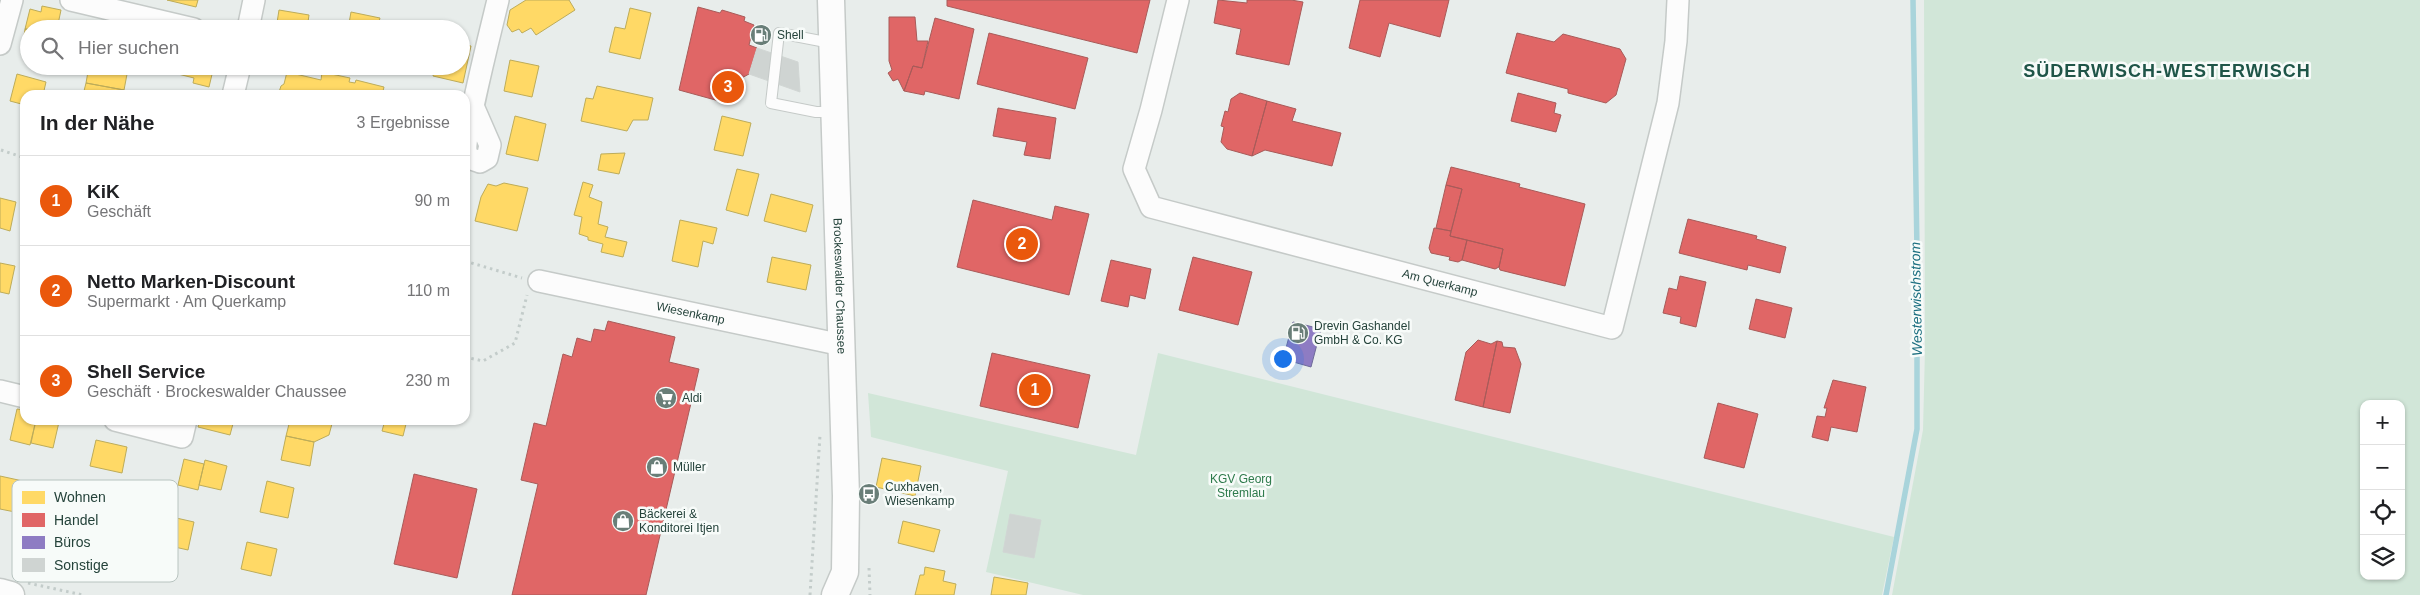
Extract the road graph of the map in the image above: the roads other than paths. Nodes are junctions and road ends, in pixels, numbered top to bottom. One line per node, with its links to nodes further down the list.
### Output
1 (12, 0): 11 (street)
2 (70, 0): 8 (street)
3 (254, 0): 9 (street)
4 (498, 0): 14 (street)
5 (830, 0): 10 (street, Brockeswalder Chaussee)
6 (1178, 0): 7 (street, Am Querkamp)
7 (1678, 0)
8 (156, 20)
9 (250, 20)
10 (832, 43): 15 (street, Brockeswalder Chaussee); 15 (lane)
11 (0, 44)
12 (238, 75): 13 (street)
13 (234, 90)
14 (473, 106)
15 (835, 112): 17 (street, Brockeswalder Chaussee)
16 (530, 282): 17 (street, Wiesenkamp)
17 (842, 345): 22 (street, Brockeswalder Chaussee)
18 (0, 391): 19 (street)
19 (20, 397)
20 (158, 425): 21 (street)
21 (184, 428)
22 (845, 587)

